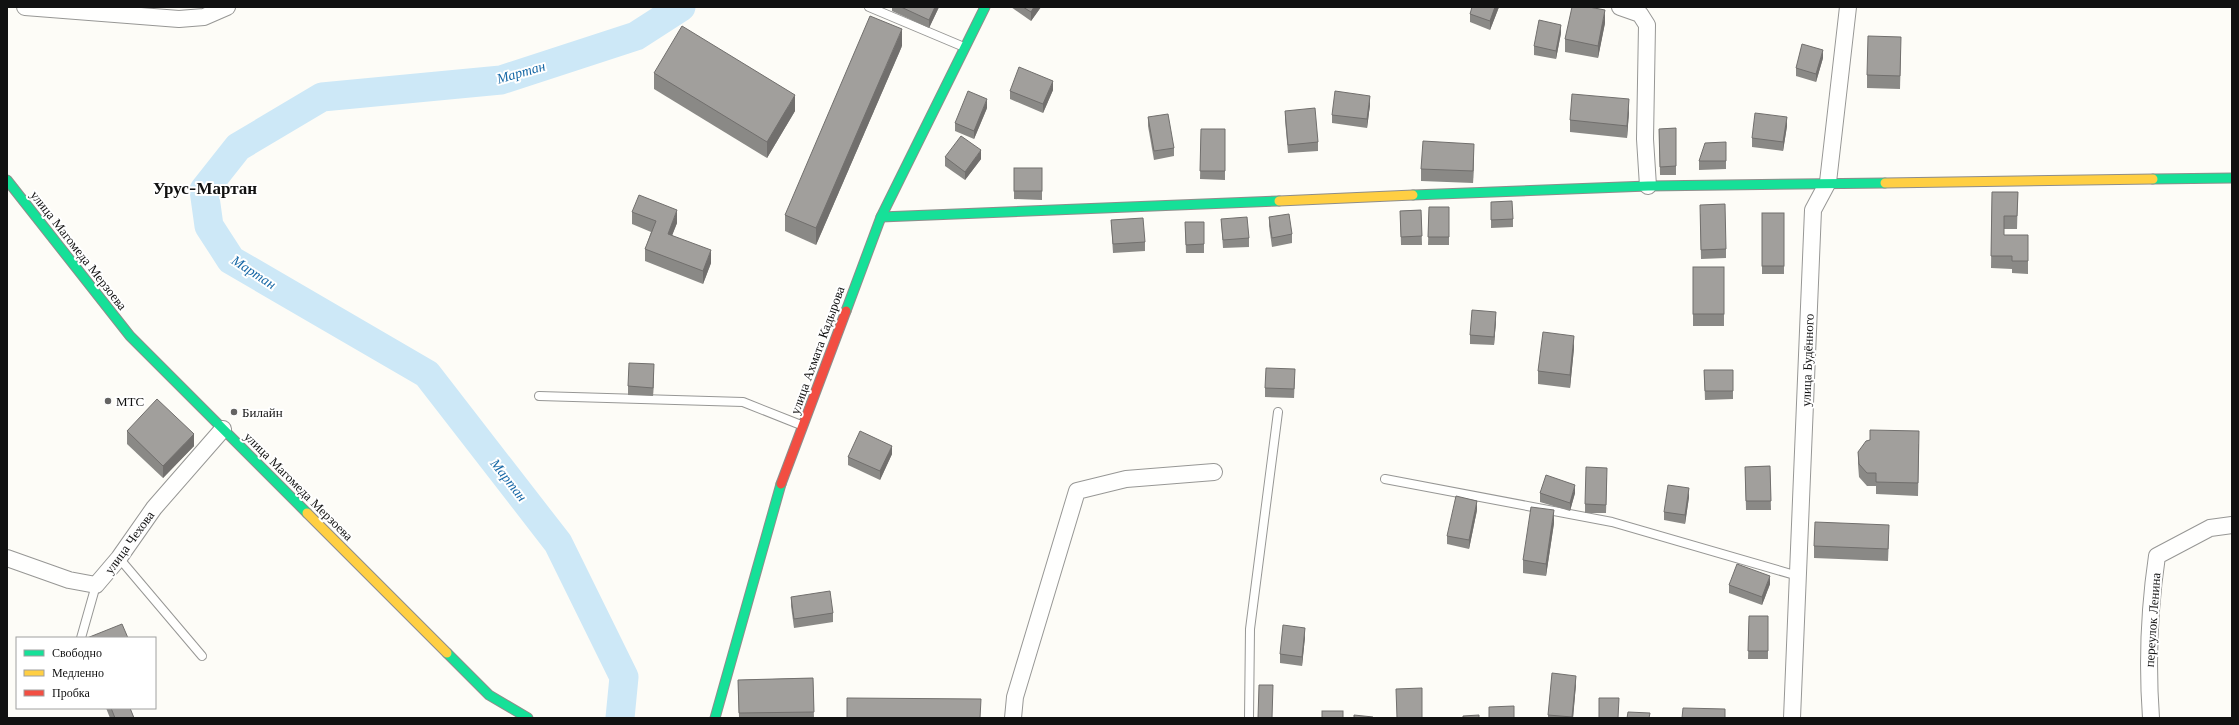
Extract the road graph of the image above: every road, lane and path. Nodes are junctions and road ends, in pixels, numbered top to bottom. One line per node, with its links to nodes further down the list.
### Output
1 (25, 7): 2 (street)
2 (227, 7)
3 (869, 7): 7 (lane)
4 (985, 7): 7 (main road, улица Ахмата Кадырова)
5 (1620, 7): 11 (street)
6 (1848, 7): 10 (street, улица Будённого)
7 (965, 48): 12 (main road, улица Ахмата Кадырова)
8 (2232, 178): 10 (main road)
9 (7, 180): 16 (main road, улица Магомеда Мерзоева)
10 (1828, 182): 11 (main road); 22 (street, улица Будённого)
11 (1648, 186): 12 (main road)
12 (881, 217): 15 (main road, улица Ахмата Кадырова)
13 (539, 396): 15 (lane)
14 (1278, 412): 29 (lane)
15 (803, 425): 27 (main road, улица Ахмата Кадырова)
16 (224, 429): 21 (street, улица Чехова); 26 (main road, улица Магомеда Мерзоева)
17 (1214, 472): 28 (street)
18 (1385, 479): 22 (lane)
19 (2232, 525): 31 (street, переулок Ленина)
20 (7, 558): 23 (street, улица Чехова)
21 (119, 558): 23 (street, улица Чехова); 25 (lane)
22 (1798, 576): 30 (street, улица Будённого)
23 (96, 585): 24 (lane)
24 (81, 637)
25 (202, 656)
26 (528, 718)
27 (715, 718)
28 (1013, 718)
29 (1249, 718)
30 (1792, 718)
31 (2151, 718)

